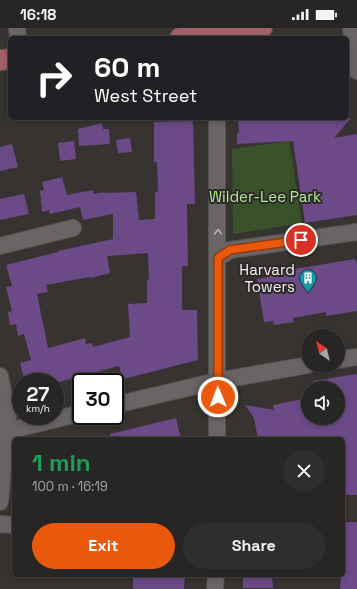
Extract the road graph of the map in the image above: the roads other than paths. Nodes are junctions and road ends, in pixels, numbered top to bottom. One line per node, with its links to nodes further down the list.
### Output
1 (262, 28): 3 (main road)
2 (351, 28): 5 (street)
3 (226, 33): 4 (main road)
4 (198, 36)
5 (357, 71)
6 (217, 120): 10 (street, one-way to 6)
7 (73, 228): 9 (street)
8 (357, 232): 10 (street)
9 (0, 246)
10 (218, 258): 15 (street)
11 (357, 357): 12 (street)
12 (345, 359)
13 (301, 366): 15 (street)
14 (0, 376): 18 (street)
15 (217, 381): 16 (street); 19 (street)
16 (124, 403)
17 (72, 416): 18 (street)
18 (3, 432): 20 (street)
19 (217, 437)
20 (0, 502)
21 (0, 524): 22 (street)
22 (12, 525)
23 (216, 577): 24 (street)
24 (216, 589)

